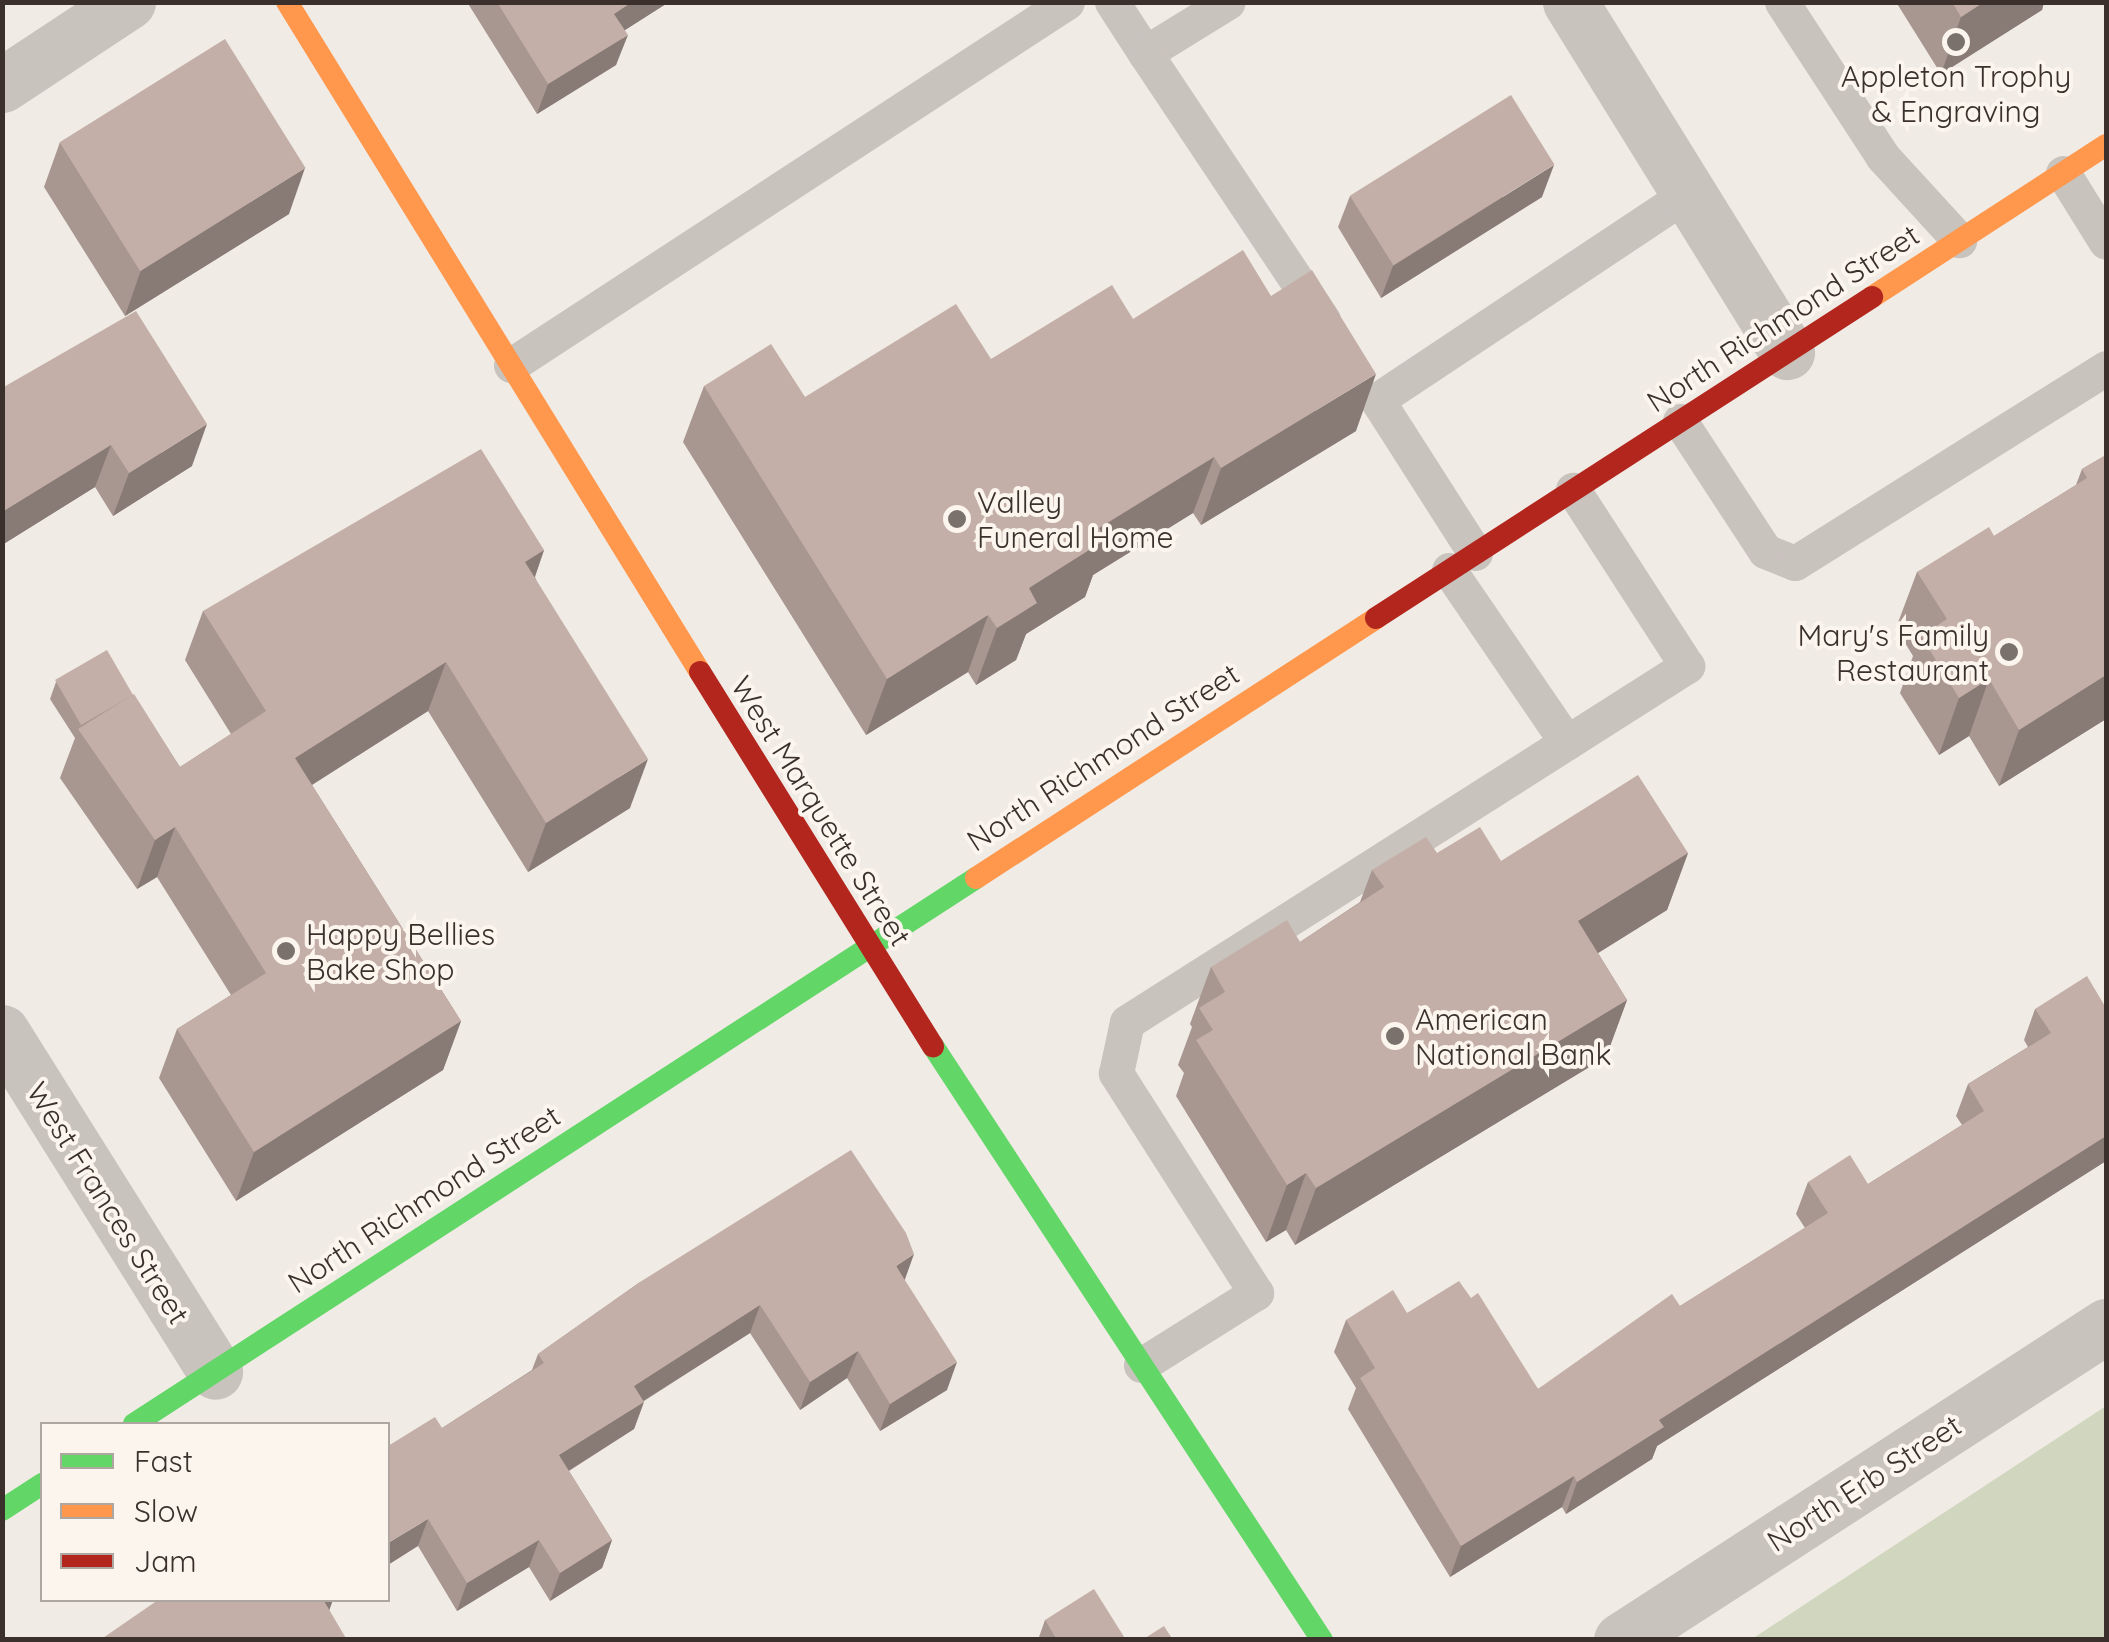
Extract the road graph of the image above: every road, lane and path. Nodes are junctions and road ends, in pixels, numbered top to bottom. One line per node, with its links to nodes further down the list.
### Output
1 (128, 2): 9 (street)
2 (288, 2): 16 (main road, West Marquette Street)
3 (1067, 2): 16 (lane)
4 (1112, 2): 8 (lane)
5 (1228, 2): 8 (lane)
6 (1570, 2): 12 (street)
7 (1782, 2): 13 (lane)
8 (1145, 53): 18 (lane)
9 (2, 85)
10 (2106, 144): 11 (main road, North Richmond Street)
11 (2063, 173): 13 (main road, North Richmond Street); 14 (lane)
12 (1688, 193): 15 (street); 18 (lane)
13 (1959, 240): 15 (main road, North Richmond Street)
14 (2106, 242)
15 (1787, 352): 19 (main road, North Richmond Street)
16 (511, 365): 23 (main road, West Marquette Street)
17 (2106, 368): 19 (lane)
18 (1376, 400): 21 (lane)
19 (1680, 420): 20 (main road, North Richmond Street)
20 (1573, 490): 21 (main road, North Richmond Street); 22 (lane)
21 (1462, 562): 22 (lane); 23 (main road, North Richmond Street)
22 (1567, 743): 26 (lane)
23 (868, 944): 26 (main road, West Marquette Street); 27 (main road, North Richmond Street)
24 (2, 1032): 27 (street, West Frances Street)
25 (2106, 1326): 32 (street, North Erb Street)
26 (1141, 1365): 31 (main road, West Marquette Street)
27 (214, 1372): 28 (main road, North Richmond Street)
28 (137, 1422)
29 (40, 1485): 30 (main road)
30 (2, 1510)
31 (1322, 1640)
32 (1621, 1640)

